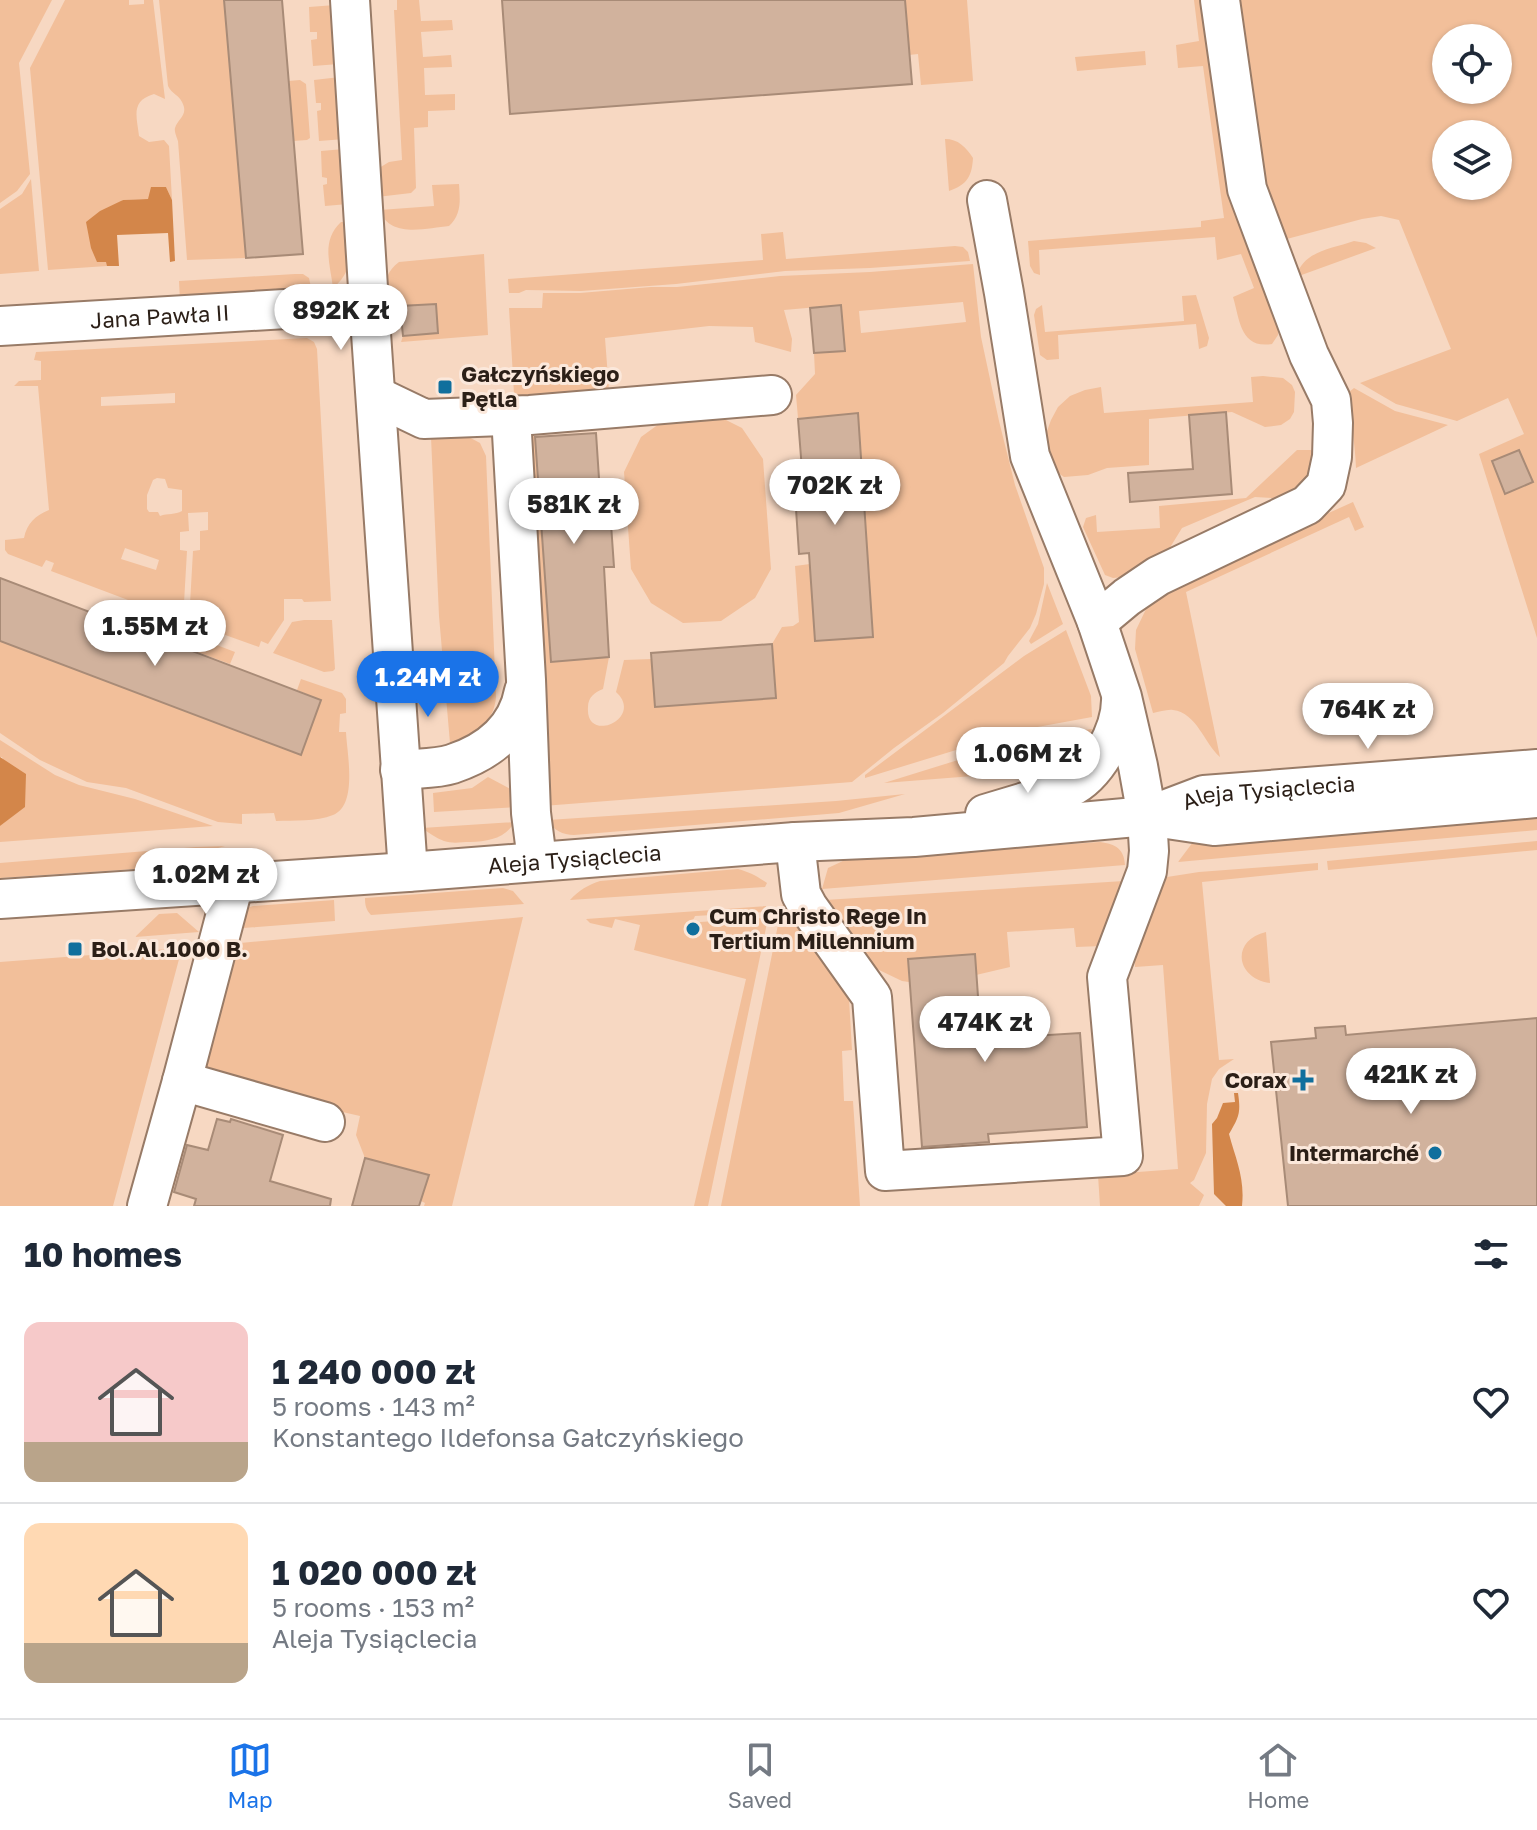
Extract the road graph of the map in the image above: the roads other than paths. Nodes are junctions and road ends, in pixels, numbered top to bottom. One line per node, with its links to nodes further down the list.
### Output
1 (350, 0): 4 (street)
2 (1220, 0): 9 (street)
3 (987, 200): 9 (street)
4 (369, 304): 5 (street, Jana Pawła II); 7 (street)
5 (0, 326)
6 (772, 395): 8 (street)
7 (376, 396): 8 (street); 13 (street)
8 (511, 416): 10 (street)
9 (1097, 622): 11 (street)
10 (526, 680): 13 (street); 18 (street)
11 (1122, 697): 15 (street); 16 (street)
12 (1537, 769): 15 (street, Aleja Tysiąclecia)
13 (400, 770): 19 (street)
14 (1537, 798): 15 (street, Aleja Tysiąclecia)
15 (1147, 816): 16 (street, Aleja Tysiąclecia); 17 (street)
16 (914, 837): 17 (street, Aleja Tysiąclecia)
17 (795, 842): 18 (street, Aleja Tysiąclecia)
18 (537, 860): 19 (street, Aleja Tysiąclecia)
19 (408, 872): 20 (street, Aleja Tysiąclecia)
20 (234, 883): 21 (street, Aleja Tysiąclecia); 22 (street)
21 (0, 899)
22 (182, 1081): 23 (street); 24 (street)
23 (325, 1122)
24 (147, 1206)

